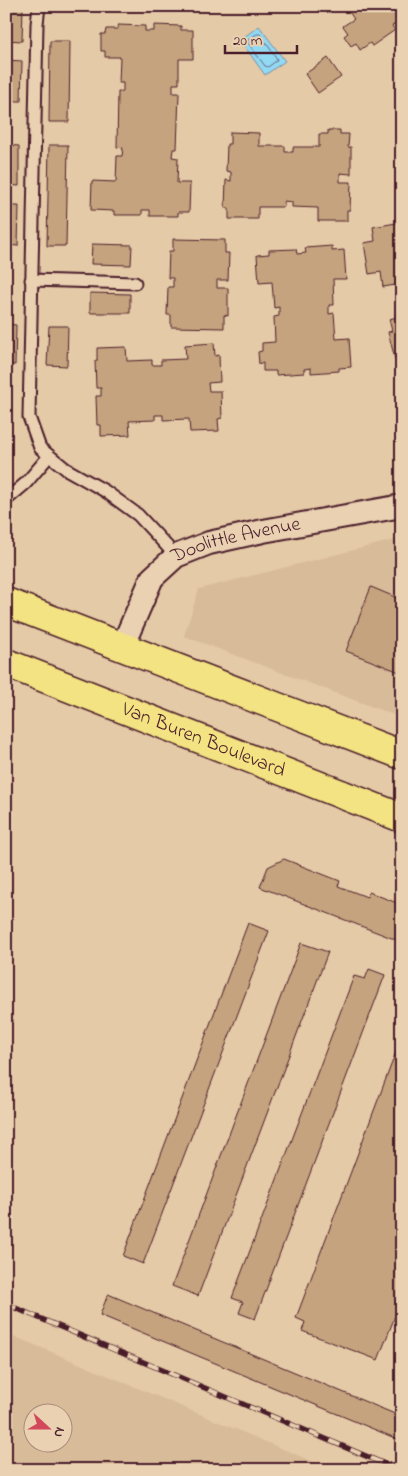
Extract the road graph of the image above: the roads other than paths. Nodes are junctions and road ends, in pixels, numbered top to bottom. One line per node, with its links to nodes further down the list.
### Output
1 (39, 6): 2 (lane)
2 (31, 280): 3 (lane); 4 (lane)
3 (135, 284)
4 (49, 456): 5 (lane); 7 (lane)
5 (6, 500)
6 (402, 506): 7 (street, Doolittle Avenue)
7 (176, 556): 9 (street, Doolittle Avenue)
8 (6, 602): 9 (main road)
9 (122, 647): 11 (main road)
10 (6, 663): 12 (main road, Van Buren Boulevard)
11 (402, 755)
12 (402, 818)

